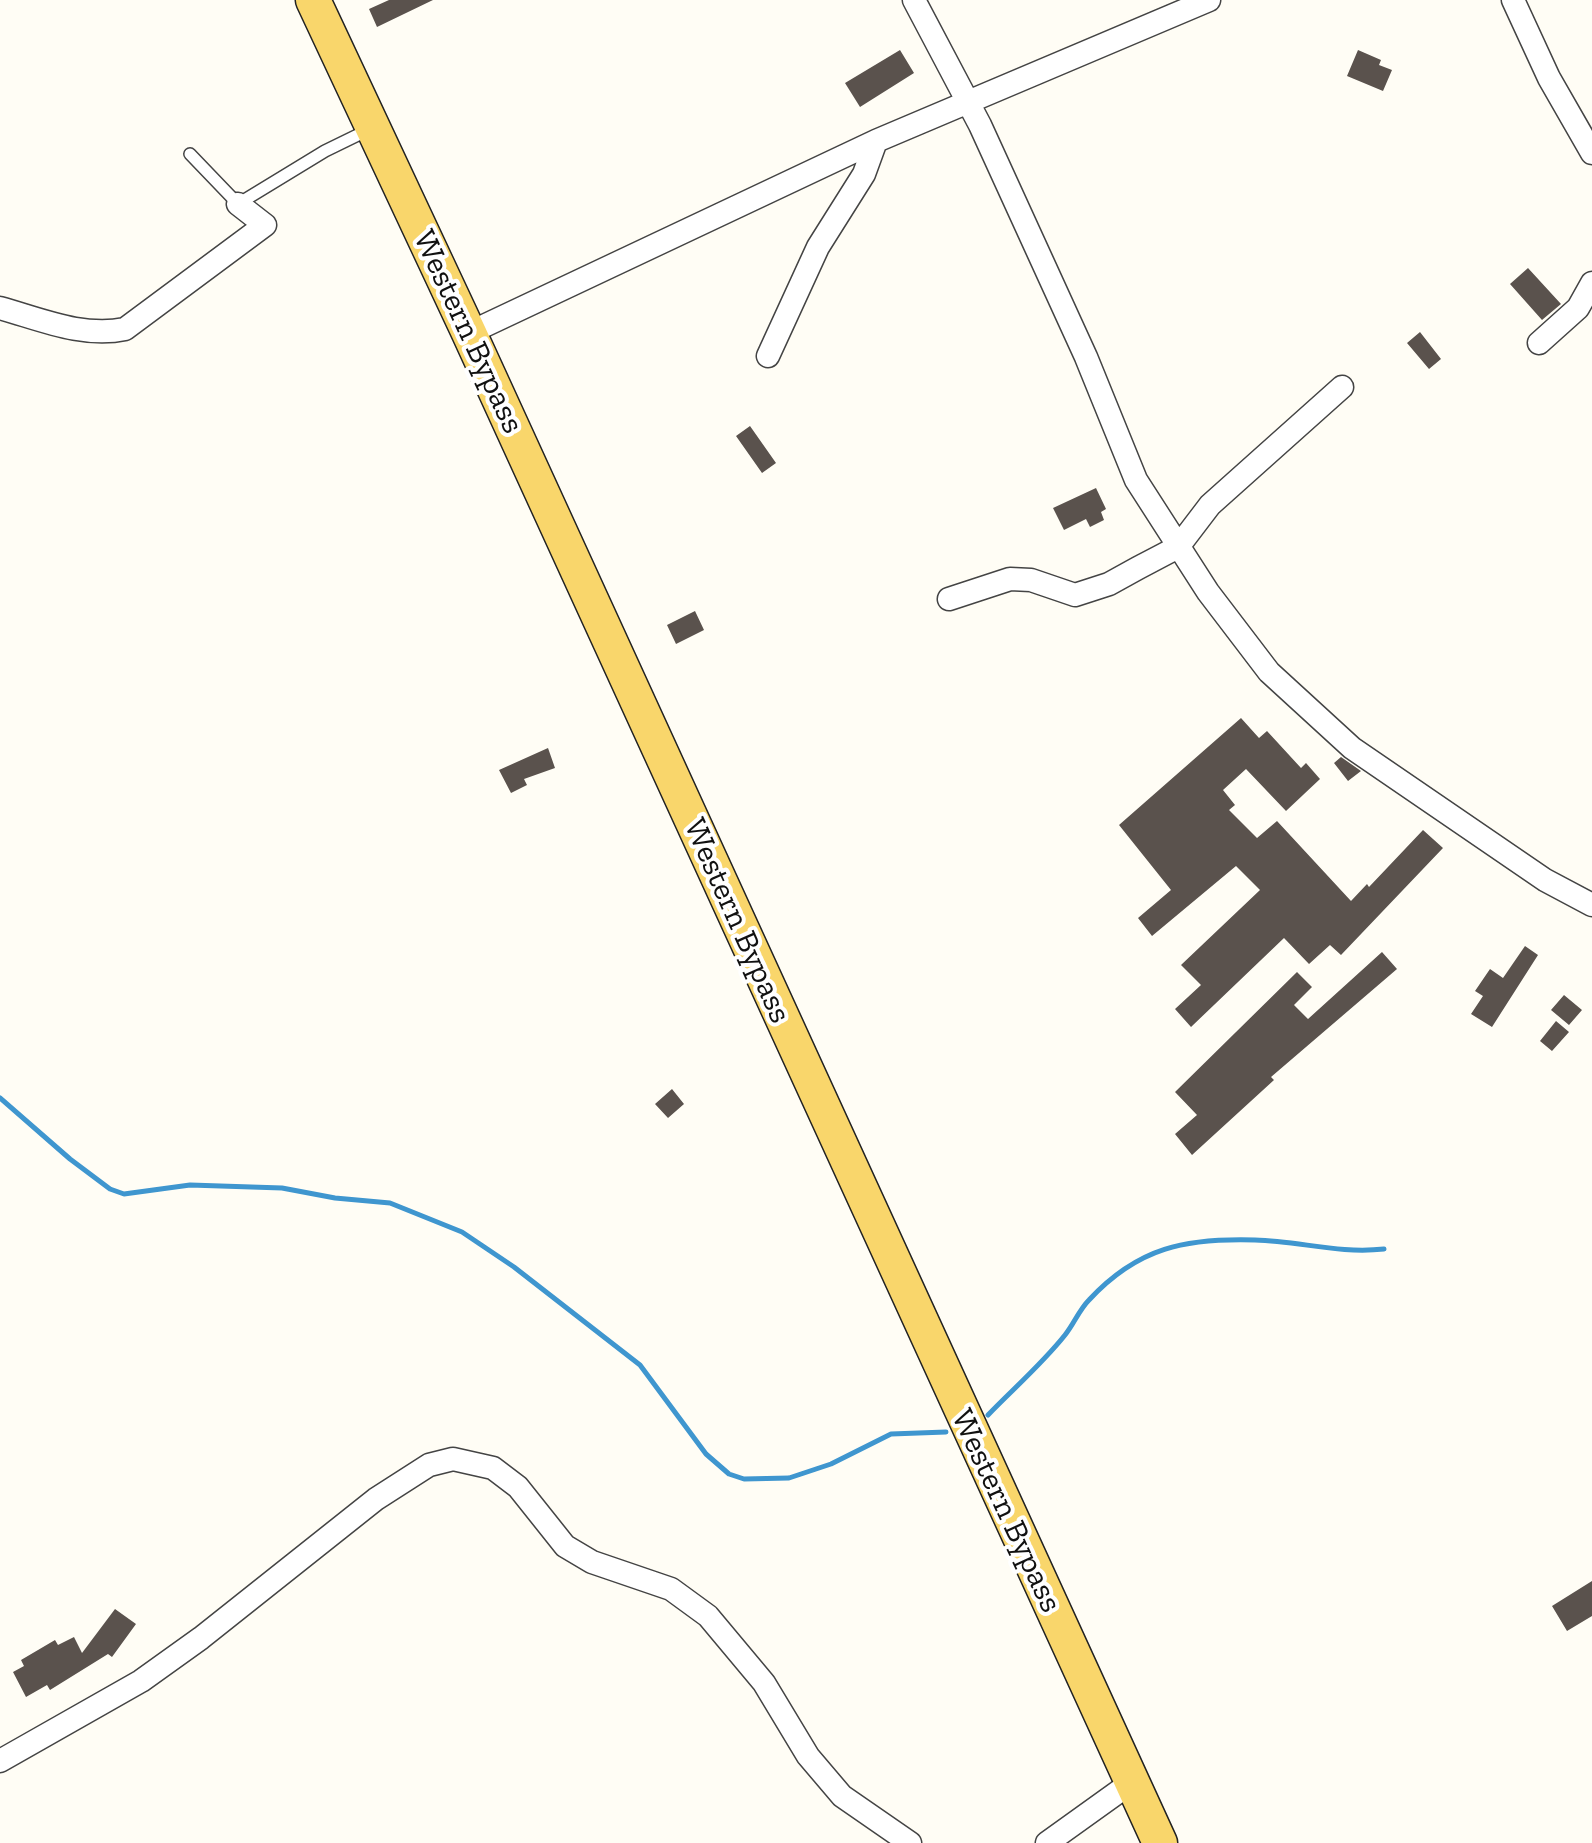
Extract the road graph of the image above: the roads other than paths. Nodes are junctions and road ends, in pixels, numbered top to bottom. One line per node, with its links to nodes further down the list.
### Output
1 (313, 0): 6 (main road, Western Bypass)
2 (914, 0): 5 (street)
3 (1209, 0): 5 (street)
4 (1513, 0): 8 (street)
5 (967, 105): 7 (street); 17 (street)
6 (372, 128): 10 (lane); 13 (main road, Western Bypass)
7 (876, 141): 13 (street); 15 (street)
8 (1592, 153)
9 (190, 154): 10 (lane)
10 (238, 204): 12 (street)
11 (1592, 283): 14 (street)
12 (0, 308)
13 (469, 333): 21 (main road, Western Bypass)
14 (1539, 343)
15 (768, 356)
16 (1342, 387): 17 (street)
17 (1178, 547): 18 (street); 19 (street)
18 (949, 599)
19 (1592, 905)
20 (0, 1761): 22 (street)
21 (1132, 1782): 23 (street); 24 (main road, Western Bypass)
22 (910, 1843)
23 (1047, 1843)
24 (1160, 1843)

